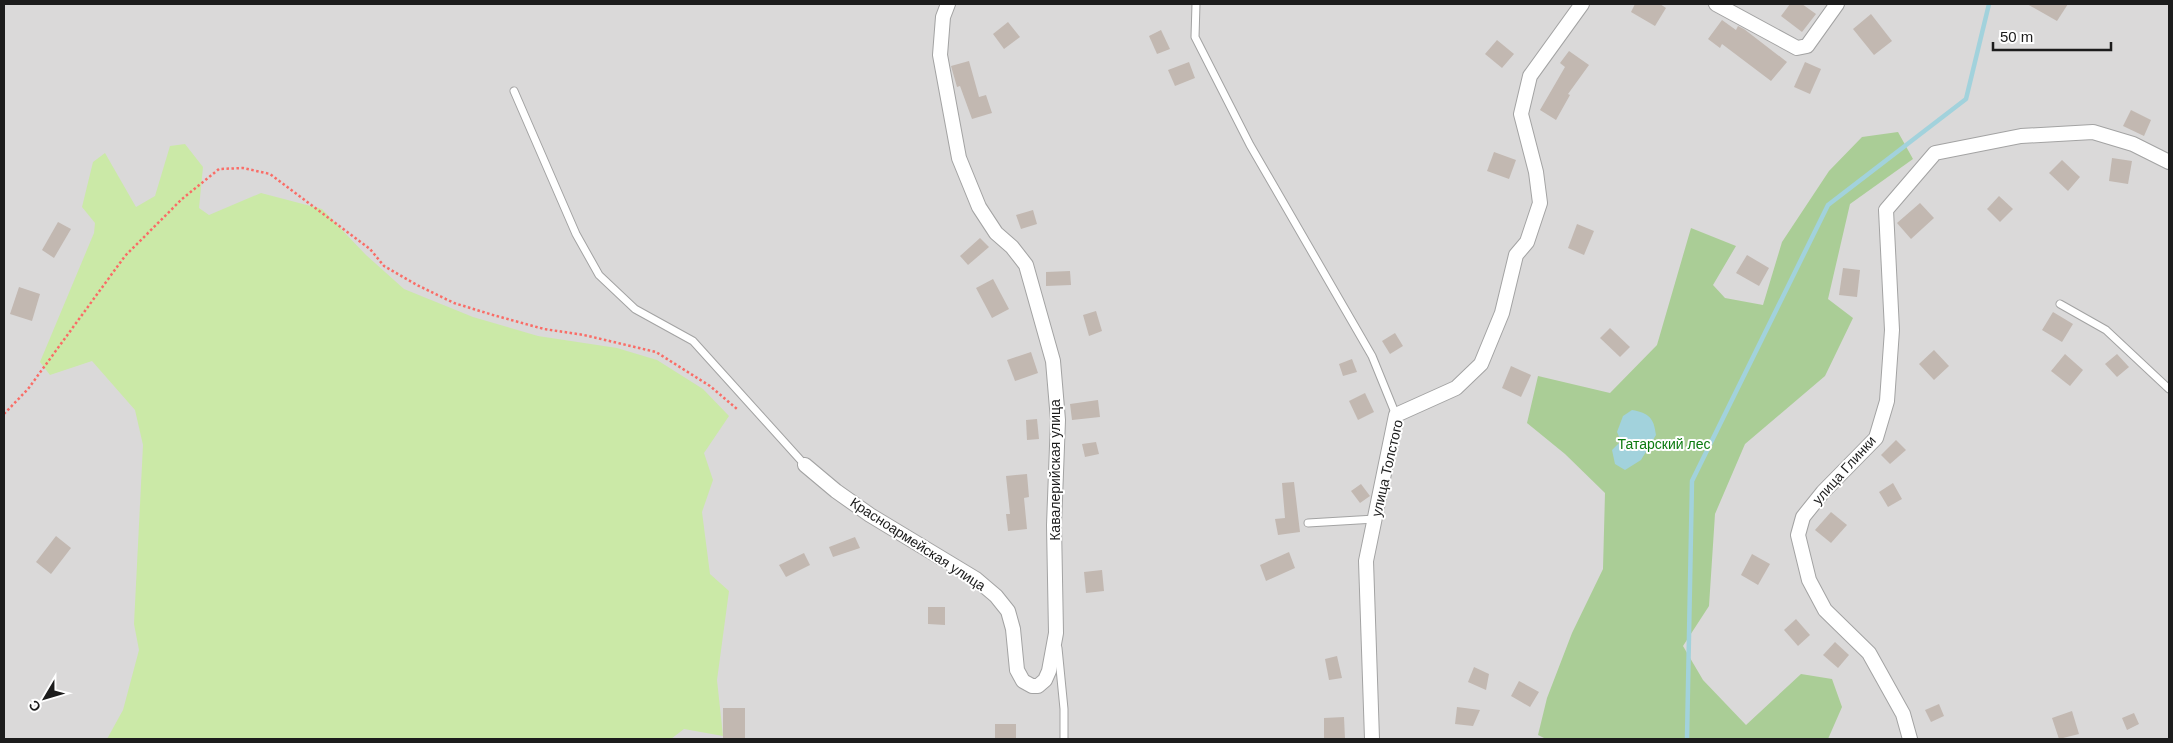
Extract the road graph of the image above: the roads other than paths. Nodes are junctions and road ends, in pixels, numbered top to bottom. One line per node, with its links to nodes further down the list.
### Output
1 (948, 4): 14 (street, Кавалерийская улица)
2 (1196, 4): 10 (lane)
3 (1582, 4): 10 (street, улица Толстого)
4 (1716, 4): 5 (street)
5 (1833, 8)
6 (514, 91): 11 (lane)
7 (2169, 162): 17 (street, улица Глинки)
8 (2060, 304): 9 (lane)
9 (2169, 389)
10 (1396, 415): 12 (street, улица Толстого)
11 (805, 465): 14 (street, Красноармейская улица)
12 (1375, 519): 13 (lane); 16 (street, улица Толстого)
13 (1308, 523)
14 (1056, 633): 15 (lane)
15 (1064, 739)
16 (1372, 739)
17 (1910, 739)

